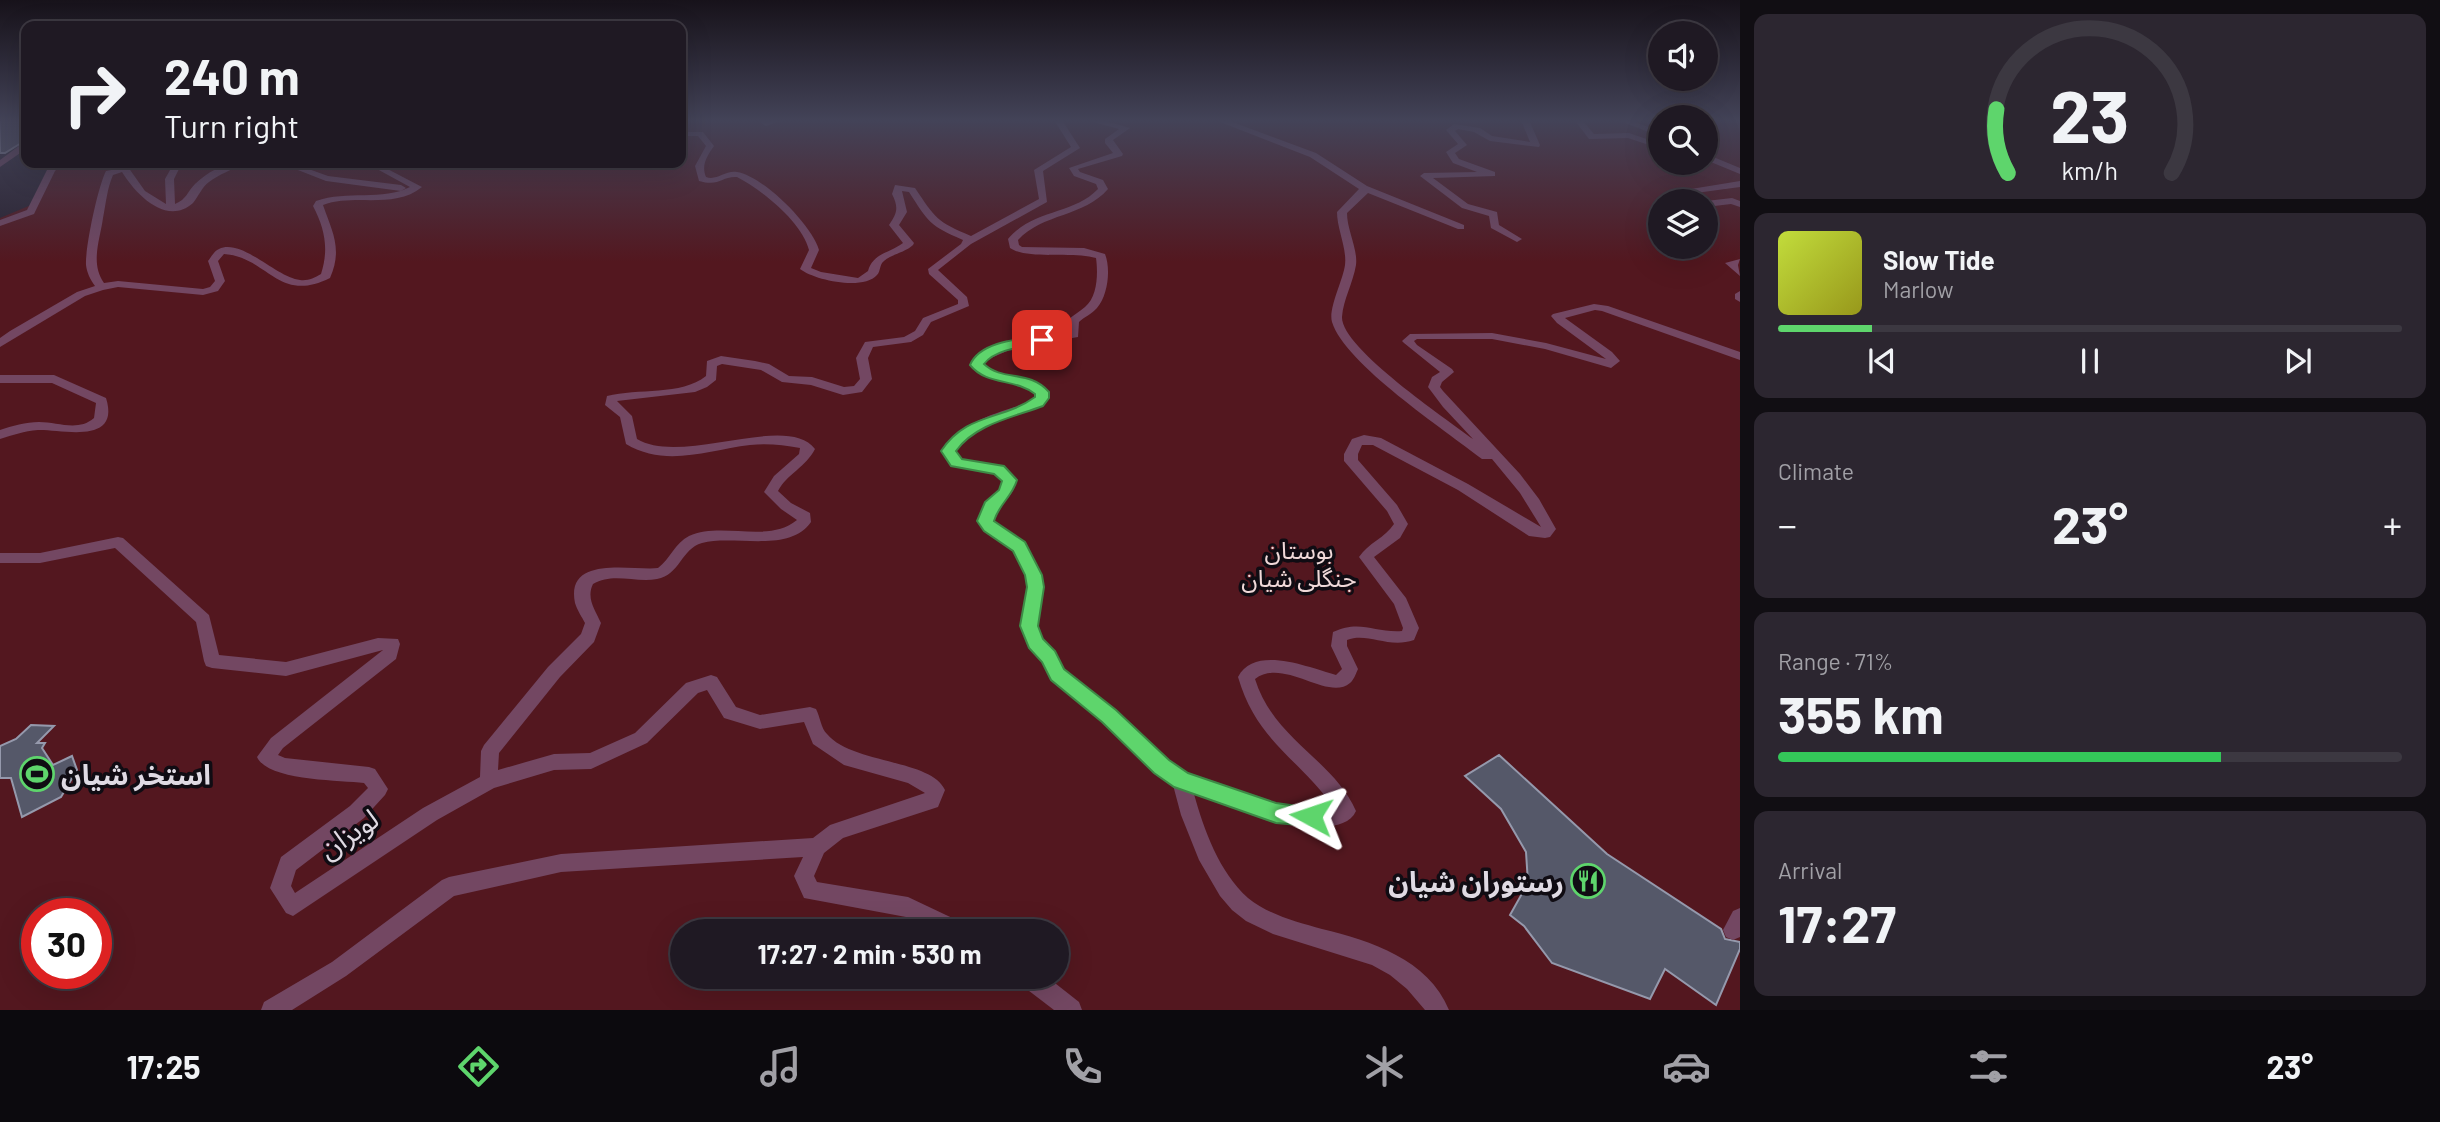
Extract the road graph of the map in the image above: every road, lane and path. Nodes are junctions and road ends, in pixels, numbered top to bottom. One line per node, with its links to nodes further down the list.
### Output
1 (699, 167): 21 (street)
2 (1043, 167): 21 (street)
3 (1076, 167): 32 (street)
4 (1332, 167): 12 (street)
5 (1473, 167): 20 (street)
6 (54, 168): 18 (street)
7 (175, 168): 17 (street)
8 (229, 168): 17 (street)
9 (298, 168): 14 (street)
10 (381, 168): 14 (street)
11 (1740, 184): 13 (street)
12 (1364, 188): 19 (street); 29 (street)
13 (1704, 189)
14 (413, 190): 24 (street)
15 (1718, 203): 16 (street)
16 (1740, 204)
17 (171, 206): 24 (street)
18 (0, 223)
19 (1461, 227)
20 (1517, 239)
21 (968, 242): 31 (street)
22 (1740, 262): 23 (street)
23 (1740, 273)
24 (101, 286): 25 (street)
25 (0, 344)
26 (1740, 356): 29 (street)
27 (0, 379): 28 (street)
28 (0, 435)
29 (1501, 463): 32 (street)
30 (0, 558): 31 (street, لویزان)
31 (489, 780): 33 (street, لویزان)
32 (1181, 780): 38 (street)
33 (817, 848): 34 (street); 36 (street)
34 (933, 919)
35 (1044, 989): 37 (street)
36 (272, 1010)
37 (1071, 1010)
38 (1438, 1010)

